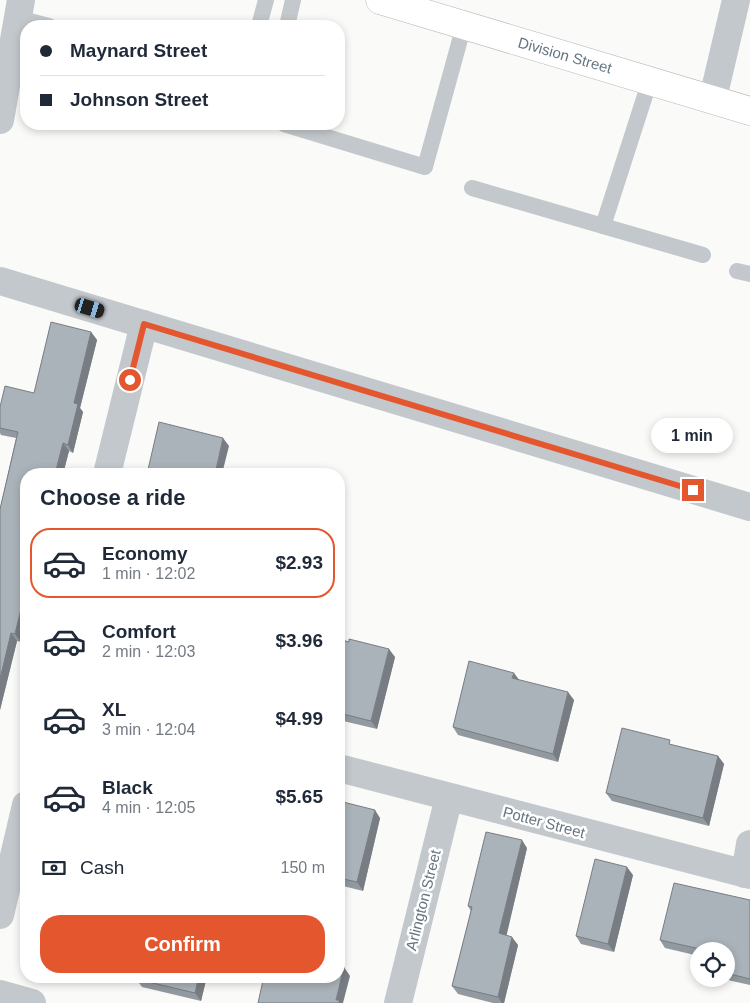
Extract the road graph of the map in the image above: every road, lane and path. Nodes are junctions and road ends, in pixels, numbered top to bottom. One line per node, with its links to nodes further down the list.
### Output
1 (266, 0): 7 (lane)
2 (293, 0): 8 (lane)
3 (380, 0): 9 (main road, Division Street)
4 (736, 0): 11 (street)
5 (20, 9): 6 (lane); 13 (street)
6 (39, 20)
7 (261, 20)
8 (288, 20)
9 (464, 25): 10 (main road, Division Street); 14 (lane)
10 (650, 80): 11 (main road, Division Street); 16 (lane)
11 (713, 98): 12 (main road, Division Street)
12 (750, 111)
13 (0, 120)
14 (304, 130)
15 (472, 188): 16 (lane)
16 (603, 226): 17 (lane)
17 (703, 255)
18 (0, 281): 19 (street)
19 (144, 324): 20 (street); 21 (street)
20 (108, 468)
21 (750, 507)
22 (345, 770): 23 (street, Potter Street)
23 (449, 797): 26 (street, Potter Street); 30 (street, Arlington Street)
24 (20, 830): 27 (street)
25 (750, 844): 26 (street)
26 (748, 875)
27 (0, 915)
28 (0, 994): 29 (street)
29 (32, 1003)
30 (398, 1003)

